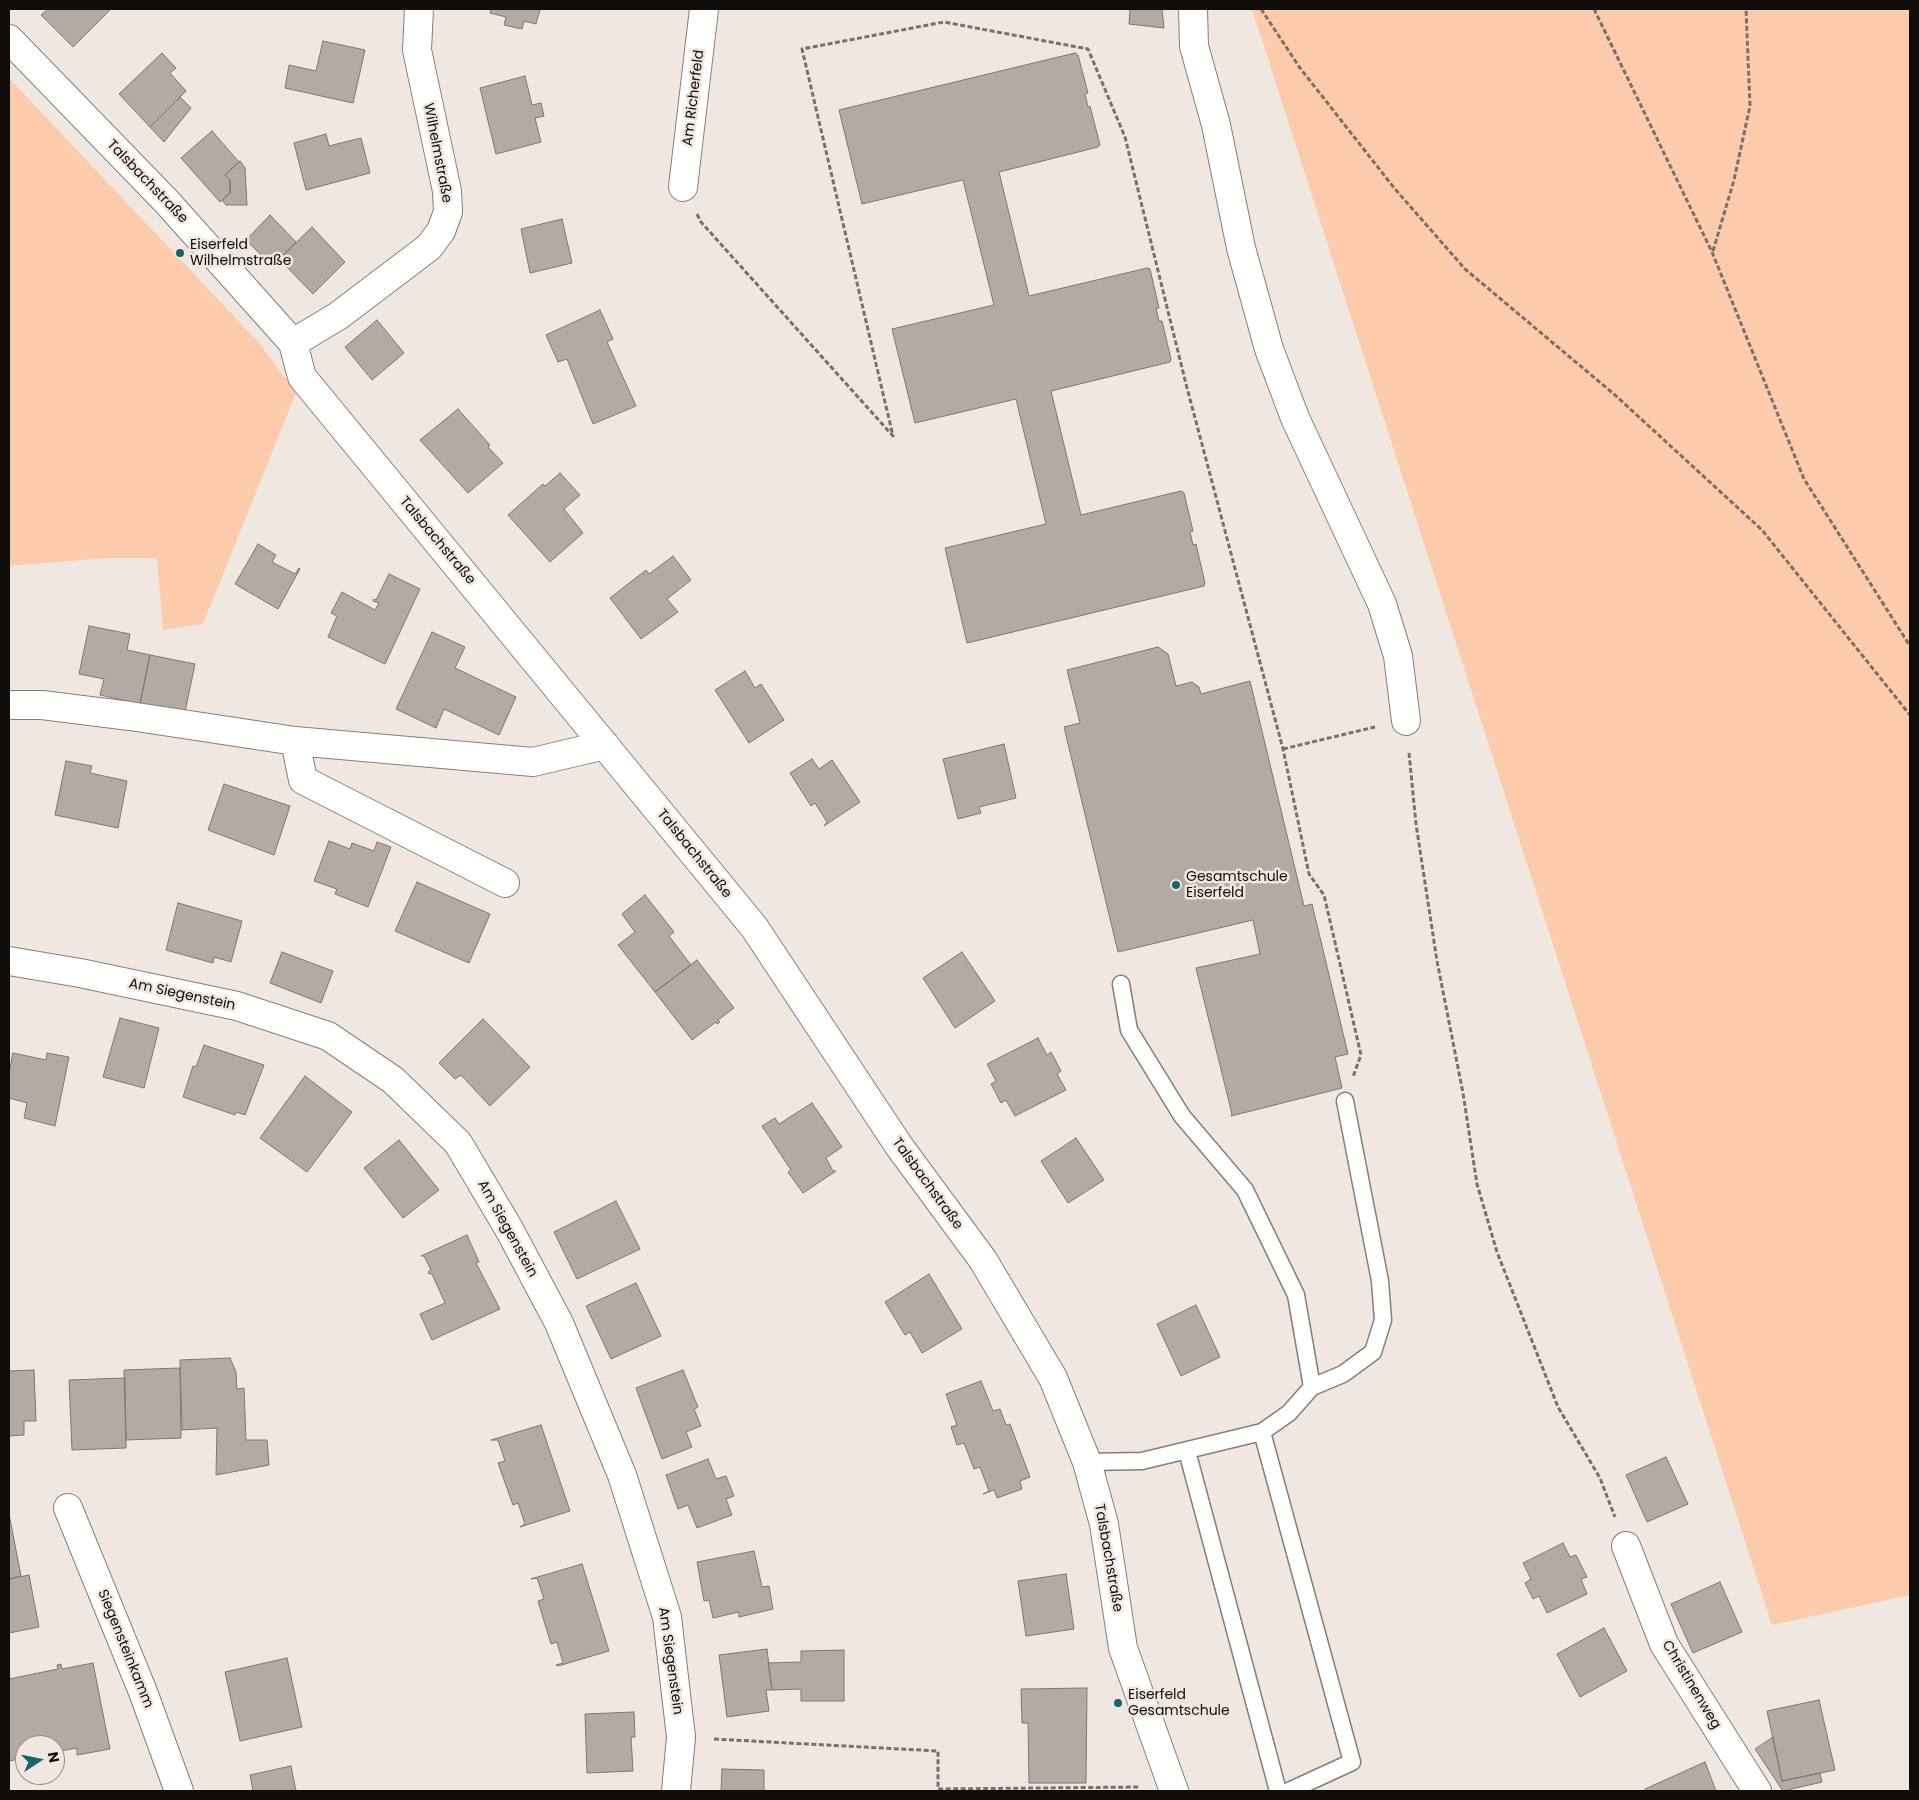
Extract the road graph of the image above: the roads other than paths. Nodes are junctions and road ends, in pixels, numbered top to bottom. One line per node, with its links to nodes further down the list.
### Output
1 (419, 9): 6 (street, Wilhelmstraße)
2 (704, 9): 5 (street, Am Richerfeld)
3 (1193, 9): 8 (street)
4 (9, 39): 6 (street, Talsbachstraße)
5 (683, 187)
6 (293, 343): 10 (street, Talsbachstraße)
7 (9, 705): 9 (street)
8 (1406, 721)
9 (295, 741): 10 (street); 11 (street)
10 (605, 745): 18 (street, Talsbachstraße)
11 (506, 883)
12 (9, 961): 23 (street, Am Siegenstein)
13 (1121, 984): 15 (lane)
14 (1345, 1101): 15 (lane)
15 (1312, 1387): 16 (lane)
16 (1262, 1432): 17 (lane); 25 (lane)
17 (1187, 1450): 18 (lane); 24 (lane)
18 (1087, 1462): 21 (street, Talsbachstraße)
19 (68, 1508): 22 (street, Siegensteinkamm)
20 (1626, 1546): 26 (street, Christinenweg)
21 (1173, 1788)
22 (179, 1791)
23 (676, 1791)
24 (1278, 1791)
25 (1289, 1791)
26 (1757, 1791)

